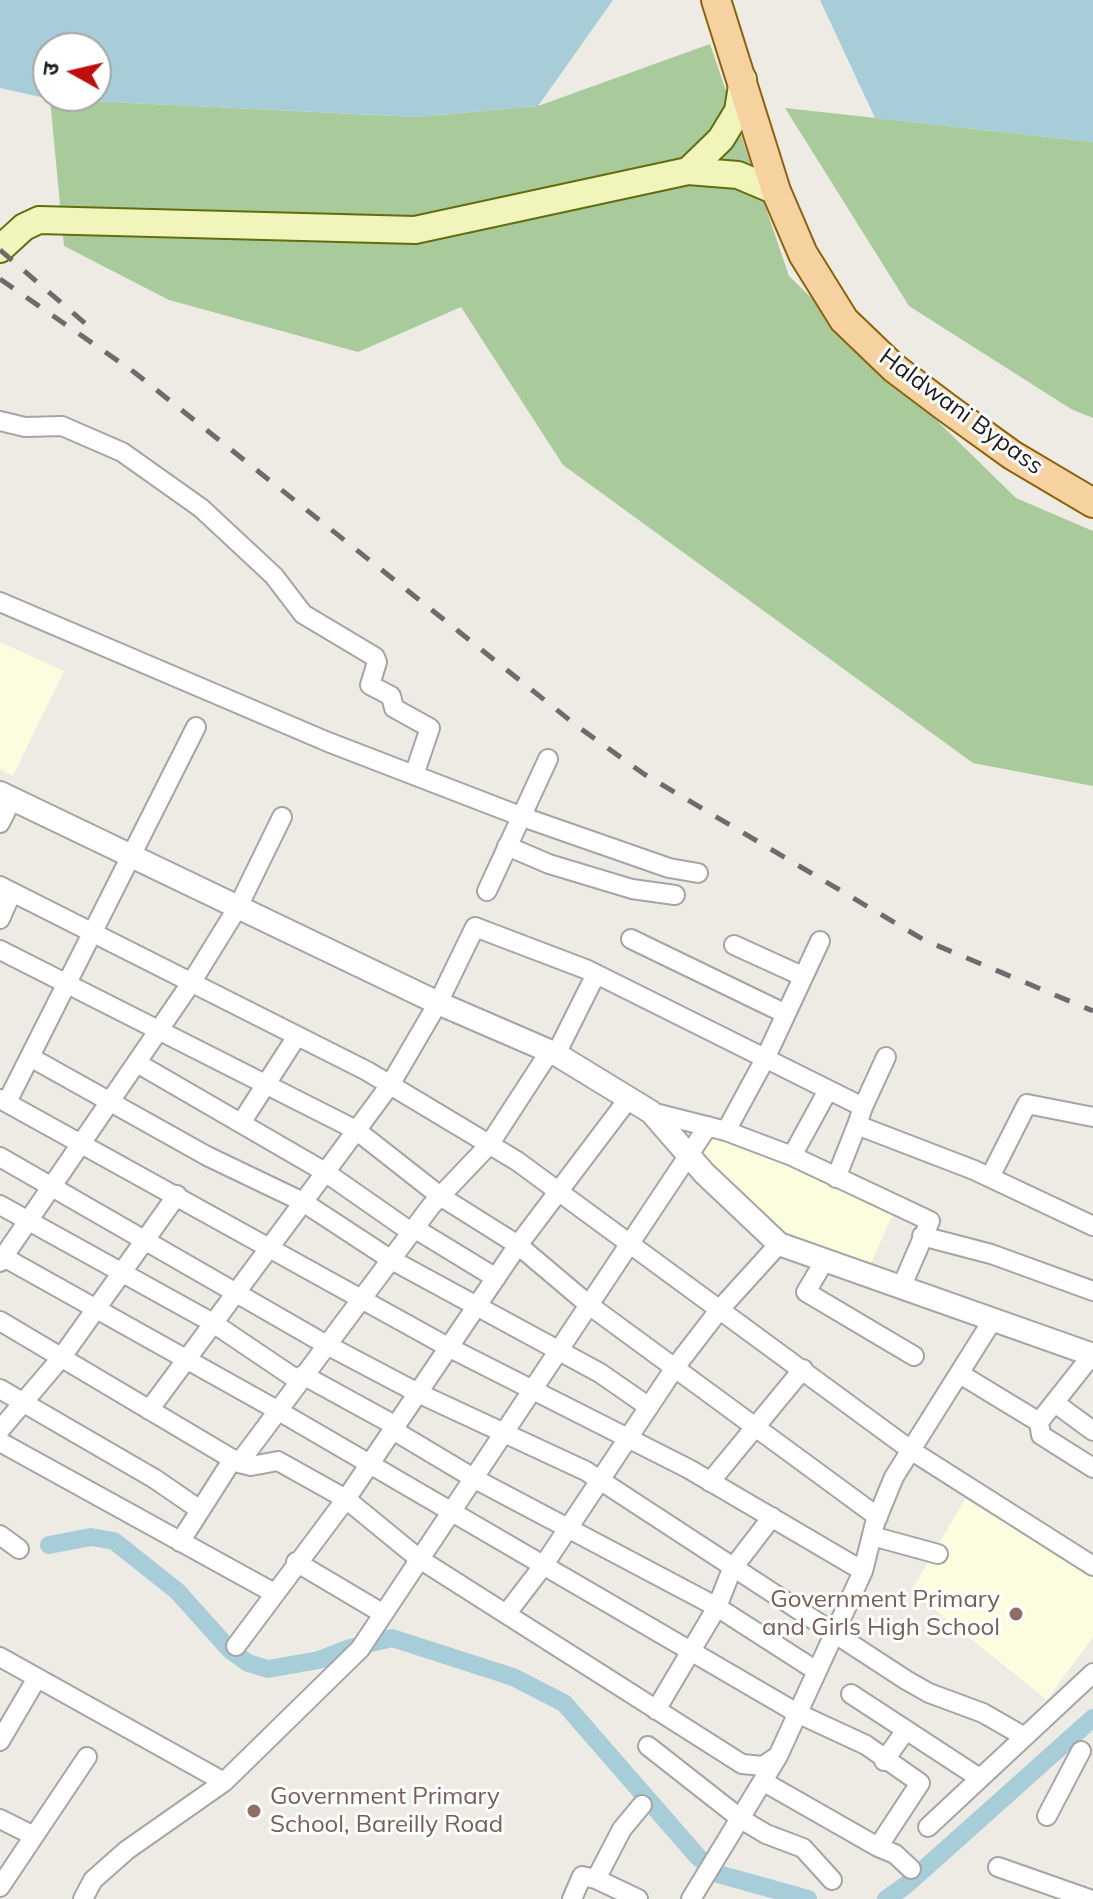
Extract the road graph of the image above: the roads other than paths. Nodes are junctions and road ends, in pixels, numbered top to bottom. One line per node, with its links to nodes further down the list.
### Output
1 (716, 0): 2 (main road, Haldwani Bypass)
2 (743, 79): 3 (main road); 4 (main road, Haldwani Bypass)
3 (688, 171): 4 (main road); 5 (main road)
4 (776, 191): 7 (main road, Haldwani Bypass)
5 (0, 249)
6 (0, 421): 11 (street)
7 (1093, 503)
8 (0, 602): 11 (street)
9 (196, 727): 17 (street)
10 (548, 759): 13 (street)
11 (414, 775): 13 (street)
12 (6, 796): 15 (street); 17 (street)
13 (520, 816): 16 (street); 18 (street)
14 (282, 817): 22 (street)
15 (0, 823)
16 (507, 846): 20 (street); 21 (street)
17 (134, 857): 22 (street); 24 (street)
18 (698, 873)
19 (6, 889): 23 (street); 24 (street)
20 (487, 891)
21 (675, 895)
22 (238, 907): 32 (street); 33 (street)
23 (0, 919)
24 (93, 935): 31 (street); 32 (street)
25 (631, 939): 34 (street)
26 (820, 941): 30 (street)
27 (734, 945): 30 (street)
28 (0, 950): 31 (street)
29 (596, 974): 33 (street); 37 (street); 40 (street)
30 (802, 976): 34 (street)
31 (69, 981): 35 (street); 38 (street)
32 (191, 983): 35 (street); 36 (street)
33 (438, 1003): 37 (street); 43 (street)
34 (786, 1014): 40 (street)
35 (159, 1030): 41 (street); 42 (street)
36 (297, 1036): 42 (street); 43 (street)
37 (553, 1053): 45 (street); 55 (street)
38 (30, 1057): 46 (street); 47 (street)
39 (886, 1057): 49 (street)
40 (765, 1059): 44 (street); 52 (street)
41 (137, 1063): 47 (street); 51 (street)
42 (268, 1084): 51 (street); 53 (street)
43 (390, 1085): 53 (street); 55 (street)
44 (827, 1092): 49 (street); 56 (street)
45 (629, 1098): 48 (street); 63 (street)
46 (4, 1100): 54 (street)
47 (111, 1102): 54 (street); 66 (street)
48 (651, 1112): 52 (street); 58 (street)
49 (860, 1116): 60 (street); 61 (street)
50 (1093, 1117): 60 (street)
51 (241, 1123): 59 (street)
52 (717, 1128): 56 (street); 58 (street)
53 (356, 1130): 59 (street); 65 (street)
54 (84, 1142): 62 (street); 64 (street)
55 (489, 1145): 63 (street); 65 (street)
56 (792, 1156): 61 (street)
57 (0, 1157): 62 (street)
58 (690, 1157): 73 (street); 74 (street)
59 (325, 1172): 66 (street); 70 (street)
60 (990, 1177): 69 (street)
61 (836, 1178): 71 (street)
62 (53, 1186): 68 (street); 72 (street)
63 (560, 1193): 73 (street); 75 (street)
64 (177, 1195): 72 (street); 76 (street)
65 (440, 1196): 70 (street); 75 (street)
66 (303, 1202): 76 (street); 78 (street)
67 (0, 1205): 68 (street)
68 (28, 1223): 77 (street); 80 (street)
69 (1093, 1226)
70 (412, 1230): 78 (street); 81 (street)
71 (922, 1236): 82 (street); 83 (street)
72 (143, 1239): 80 (street); 84 (street)
73 (630, 1244): 86 (street); 89 (street)
74 (779, 1244): 79 (street); 89 (street)
75 (518, 1245): 81 (street); 86 (street)
76 (269, 1246): 84 (street); 85 (street)
77 (1, 1258): 87 (street)
78 (390, 1259): 85 (street); 88 (street)
79 (825, 1260): 82 (street); 97 (street)
80 (121, 1271): 87 (street); 92 (street)
81 (496, 1278): 88 (street)
82 (901, 1288): 91 (street)
83 (1093, 1291)
84 (236, 1292): 92 (street); 93 (street)
85 (360, 1297): 93 (street); 94 (street)
86 (589, 1305): 95 (street); 100 (street)
87 (95, 1308): 98 (street); 99 (street)
88 (475, 1308): 94 (street); 95 (street)
89 (720, 1309): 100 (street); 101 (street)
90 (0, 1321): 98 (street)
91 (992, 1321): 96 (street); 102 (street)
92 (213, 1323): 99 (street); 103 (street)
93 (325, 1344): 103 (street); 106 (street)
94 (448, 1347): 105 (street); 106 (street)
95 (559, 1351): 105 (street); 109 (street)
96 (1093, 1355): 108 (street)
97 (914, 1356)
98 (61, 1358): 107 (street); 110 (street)
99 (187, 1359): 110 (street); 111 (street)
100 (676, 1366): 109 (street); 113 (street)
101 (803, 1369): 113 (street); 120 (street)
102 (960, 1374): 112 (street); 120 (street)
103 (301, 1378): 111 (street); 114 (street)
104 (0, 1389): 107 (street)
105 (531, 1392): 117 (street); 118 (street)
106 (418, 1393): 114 (street); 117 (street)
107 (24, 1401): 115 (street); 128 (street)
108 (1055, 1403): 112 (street); 116 (street)
109 (649, 1407): 118 (street)
110 (149, 1410): 121 (street)
111 (277, 1410): 121 (street); 122 (street)
112 (1039, 1422): 123 (street)
113 (757, 1427): 126 (street); 131 (street)
114 (395, 1428): 122 (street); 124 (street)
115 (0, 1430)
116 (1093, 1431)
117 (505, 1433): 124 (street); 125 (street)
118 (627, 1438): 125 (street); 126 (street)
119 (0, 1442): 135 (street)
120 (912, 1451): 131 (street); 141 (street)
121 (236, 1461): 127 (street); 128 (street)
122 (369, 1465): 127 (street); 129 (street)
123 (1093, 1468)
124 (475, 1479): 129 (street); 132 (street)
125 (599, 1479): 132 (street); 142 (street)
126 (710, 1482): 130 (street)
127 (346, 1499): 138 (street); 139 (street)
128 (200, 1510): 135 (street)
129 (452, 1511): 138 (street); 140 (street)
130 (772, 1517): 142 (street); 143 (street)
131 (878, 1517): 134 (street)
132 (570, 1526): 140 (street); 145 (street)
133 (0, 1535): 136 (street)
134 (872, 1536): 137 (street); 143 (street)
135 (180, 1542): 144 (street)
136 (19, 1549)
137 (938, 1554)
138 (418, 1558): 146 (street); 147 (street)
139 (296, 1562): 144 (street); 146 (street)
140 (543, 1566): 147 (street); 150 (street)
141 (1093, 1566)
142 (732, 1569): 145 (street); 148 (street)
143 (863, 1571): 148 (street)
144 (274, 1593): 149 (street)
145 (717, 1607): 150 (street); 152 (street)
146 (382, 1613): 167 (street)
147 (507, 1613): 156 (street)
148 (833, 1630): 152 (street); 159 (street)
149 (236, 1646)
150 (691, 1651): 156 (street); 157 (street)
151 (0, 1657): 154 (street)
152 (815, 1670): 157 (street)
153 (1093, 1673): 159 (street)
154 (37, 1678): 160 (street); 167 (street)
155 (851, 1694): 158 (street)
156 (656, 1710): 163 (street)
157 (797, 1713): 163 (street); 165 (street)
158 (906, 1730): 165 (street); 166 (street)
159 (1023, 1736): 166 (street)
160 (0, 1741)
161 (648, 1746): 172 (street)
162 (1081, 1751): 170 (street)
163 (778, 1756): 168 (street)
164 (87, 1757): 174 (street)
165 (884, 1761): 175 (street)
166 (978, 1777): 173 (street)
167 (224, 1782): 181 (street)
168 (764, 1782): 172 (street); 175 (street)
169 (642, 1805): 178 (street)
170 (1047, 1816)
171 (0, 1819): 174 (street)
172 (741, 1819): 179 (street); 184 (street)
173 (928, 1827)
174 (34, 1836): 180 (street)
175 (878, 1847): 177 (street)
176 (998, 1867): 185 (street)
177 (911, 1869)
178 (596, 1879): 182 (street); 183 (street)
179 (832, 1880)
180 (0, 1887)
181 (83, 1899)
182 (572, 1899)
183 (638, 1899)
184 (691, 1899)
185 (1089, 1899)

